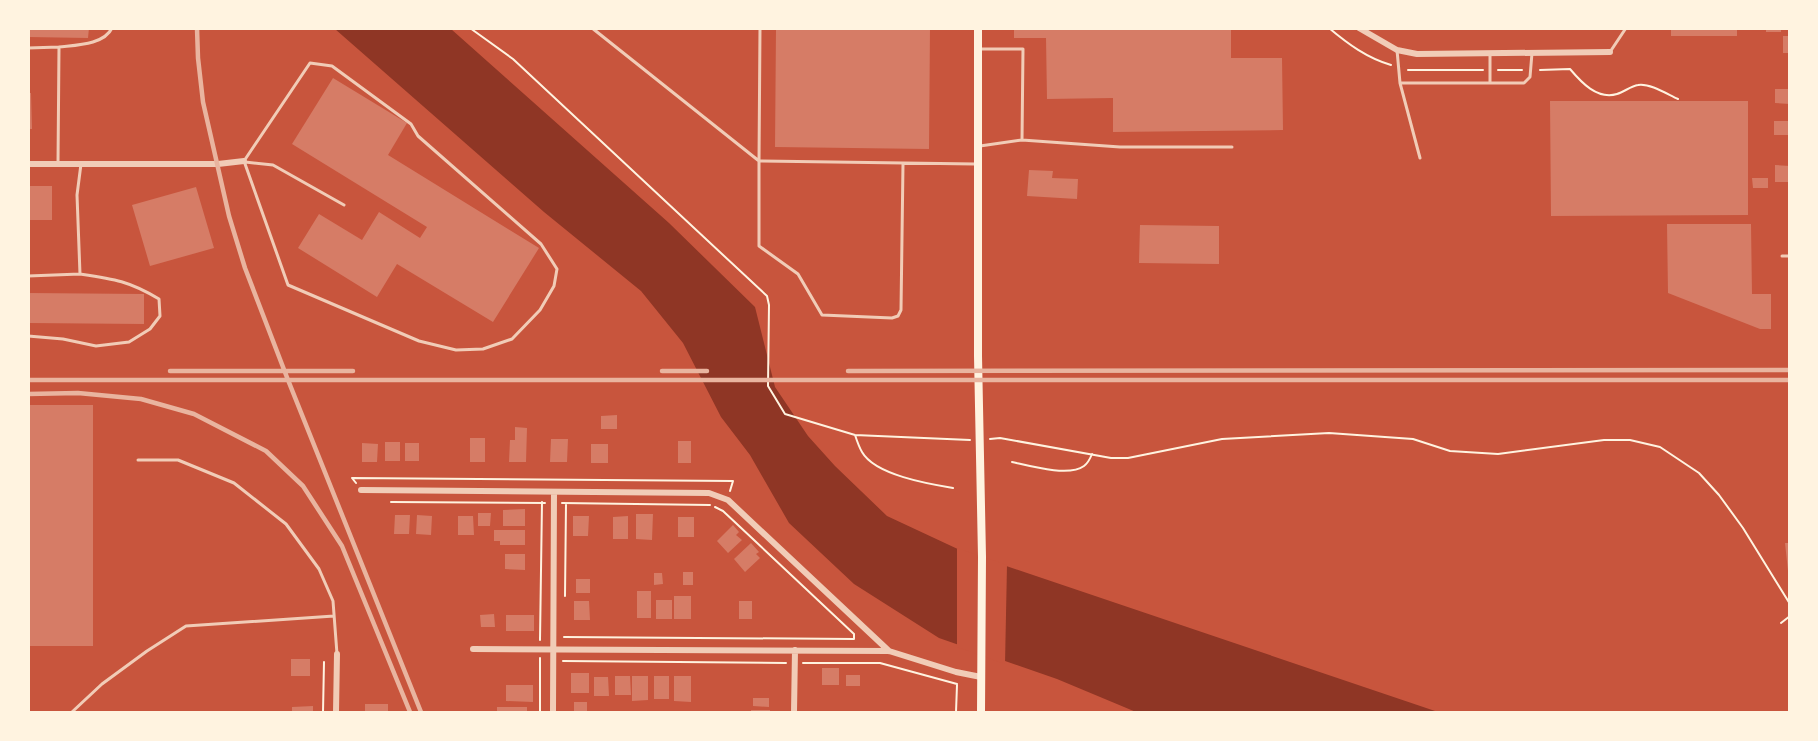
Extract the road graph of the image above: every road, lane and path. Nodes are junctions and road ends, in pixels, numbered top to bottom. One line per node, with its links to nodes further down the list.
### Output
1 (112, 28): 10 (lane)
2 (470, 28): 39 (path)
3 (592, 28): 27 (lane)
4 (760, 28): 27 (lane)
5 (978, 28): 11 (main road)
6 (1329, 28): 16 (path)
7 (1359, 28): 12 (street)
8 (1626, 28): 13 (lane)
9 (28, 48): 10 (lane)
10 (59, 48): 29 (lane)
11 (978, 49): 22 (lane); 23 (main road)
12 (1397, 51): 15 (street); 16 (lane)
13 (1610, 52): 14 (street)
14 (1532, 53): 15 (street); 18 (lane)
15 (1490, 54): 17 (lane)
16 (1399, 67): 17 (path); 19 (lane)
17 (1490, 70): 18 (path); 20 (lane)
18 (1531, 70): 20 (lane); 21 (path)
19 (1400, 83): 20 (lane); 25 (lane)
20 (1490, 83)
21 (1678, 99)
22 (1022, 140): 23 (lane); 24 (lane)
23 (978, 147): 32 (main road)
24 (1232, 147)
25 (1420, 158)
26 (244, 161): 26 (lane); 30 (street); 33 (lane)
27 (759, 161): 31 (lane); 31 (lane)
28 (28, 164): 29 (street)
29 (58, 164): 30 (street)
30 (81, 164): 36 (lane)
31 (903, 164): 32 (lane)
32 (978, 164): 69 (main road)
33 (344, 205)
34 (1782, 256): 35 (lane)
35 (1790, 256)
36 (80, 274): 37 (lane); 38 (lane)
37 (28, 276)
38 (28, 336)
39 (855, 435): 40 (path); 46 (path)
40 (875, 435)
41 (1078, 452): 42 (path)
42 (1092, 454): 44 (path); 53 (path)
43 (138, 460): 54 (lane)
44 (1012, 462)
45 (550, 480): 48 (path)
46 (953, 488)
47 (361, 490): 48 (street)
48 (546, 492): 49 (street); 51 (path)
49 (554, 492): 52 (street); 62 (street)
50 (392, 502): 51 (path)
51 (541, 503): 52 (path); 60 (path)
52 (554, 503): 57 (path); 58 (street)
53 (1790, 604)
54 (334, 616): 63 (lane); 71 (lane)
55 (1790, 616): 56 (path)
56 (1781, 623)
57 (564, 637)
58 (553, 648): 60 (street); 61 (street); 65 (street)
59 (473, 649): 60 (street)
60 (540, 649): 64 (path)
61 (795, 650): 62 (street); 67 (street)
62 (889, 651): 68 (street)
63 (337, 654): 73 (street)
64 (540, 661): 65 (path); 74 (path)
65 (553, 661): 67 (path); 75 (street)
66 (324, 662): 72 (path)
67 (795, 663): 70 (path); 76 (street)
68 (956, 672): 69 (street); 70 (path)
69 (981, 677): 78 (main road)
70 (957, 684): 77 (path)
71 (72, 712)
72 (323, 712)
73 (336, 712)
74 (540, 712)
75 (553, 712)
76 (794, 712)
77 (956, 712)
78 (981, 712)

